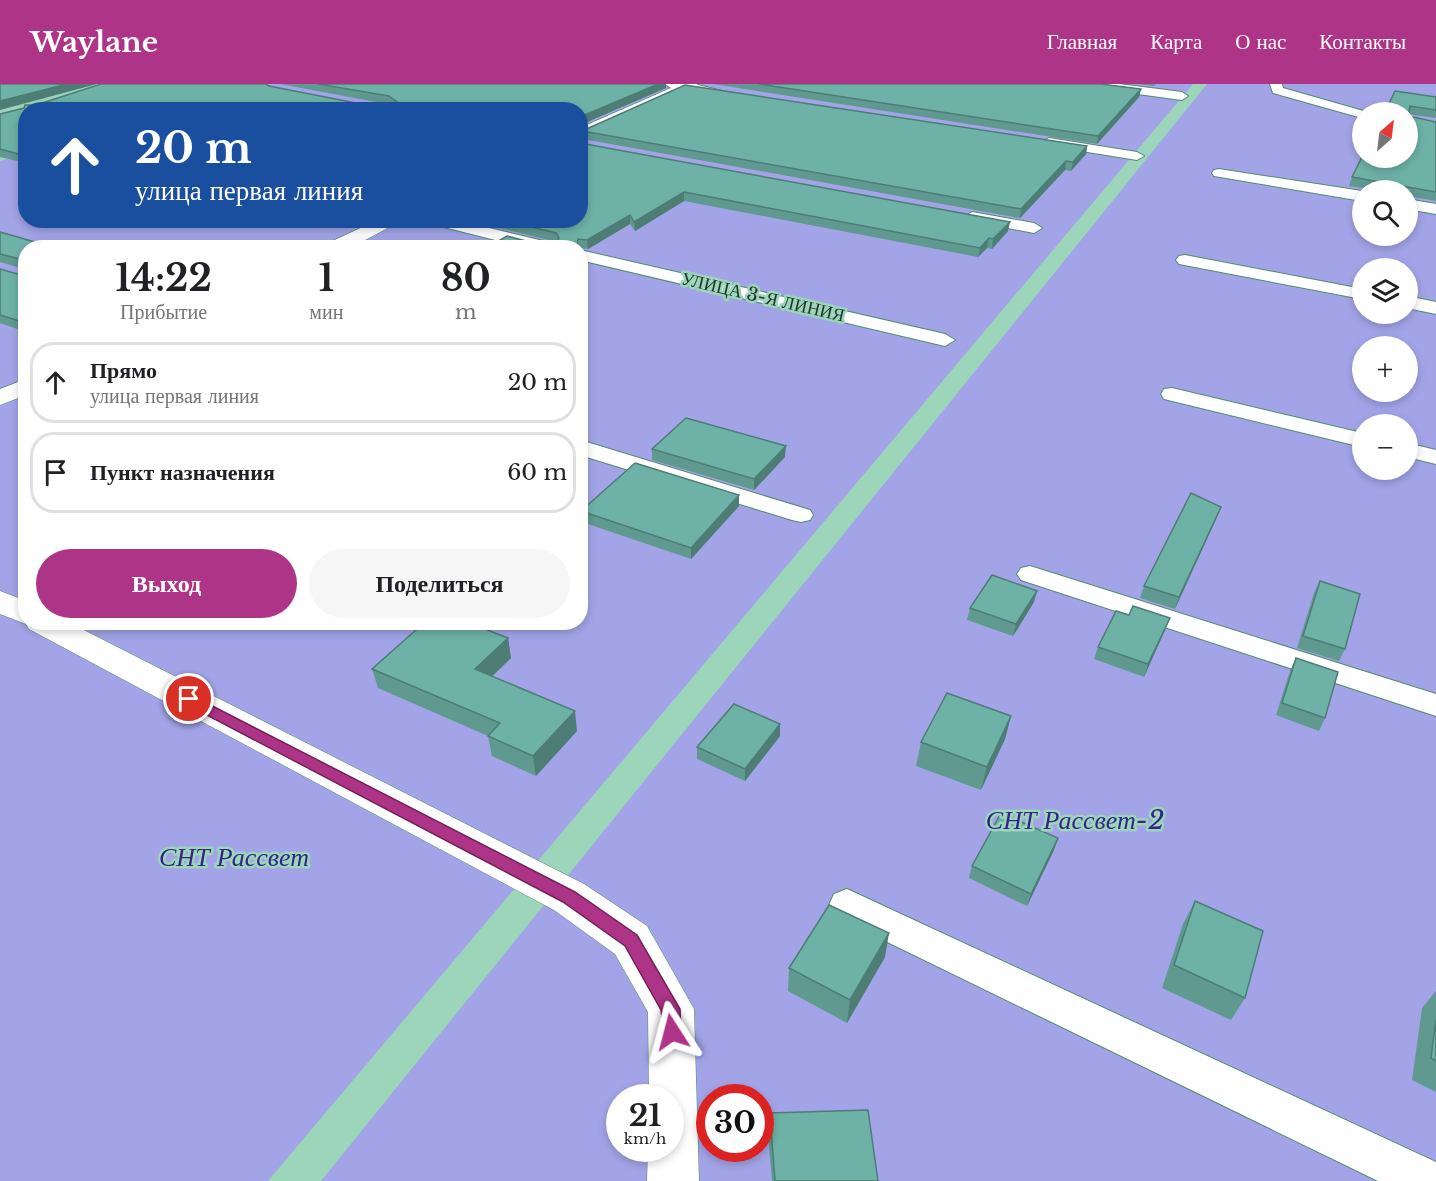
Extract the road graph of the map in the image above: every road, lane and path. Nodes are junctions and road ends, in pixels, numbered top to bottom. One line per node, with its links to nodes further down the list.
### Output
1 (1093, 84): 5 (lane)
2 (1276, 84): 6 (lane)
3 (682, 85): 4 (lane); 7 (street)
4 (732, 94)
5 (1182, 96)
6 (1352, 111)
7 (588, 130)
8 (1033, 140): 9 (lane)
9 (1137, 156)
10 (1219, 173): 11 (lane)
11 (1352, 194)
12 (1418, 206): 13 (lane)
13 (1436, 209)
14 (953, 213): 17 (lane)
15 (377, 228): 18 (street)
16 (467, 228): 19 (lane)
17 (1034, 228)
18 (350, 240)
19 (517, 240)
20 (588, 257): 25 (lane, УЛИЦА 3-Я ЛИНИЯ)
21 (1185, 260): 22 (lane)
22 (1352, 292)
23 (1418, 304): 24 (lane)
24 (1436, 308)
25 (945, 340)
26 (18, 390): 28 (street)
27 (1172, 394): 29 (lane)
28 (0, 398)
29 (1352, 438)
30 (588, 449): 33 (lane)
31 (1418, 453): 32 (lane)
32 (1436, 457)
33 (801, 515)
34 (1030, 574): 38 (lane)
35 (0, 601): 36 (street)
36 (18, 610)
37 (56, 630): 40 (street)
38 (1436, 705)
39 (847, 905): 41 (lane)
40 (673, 1181)
41 (1427, 1181)

